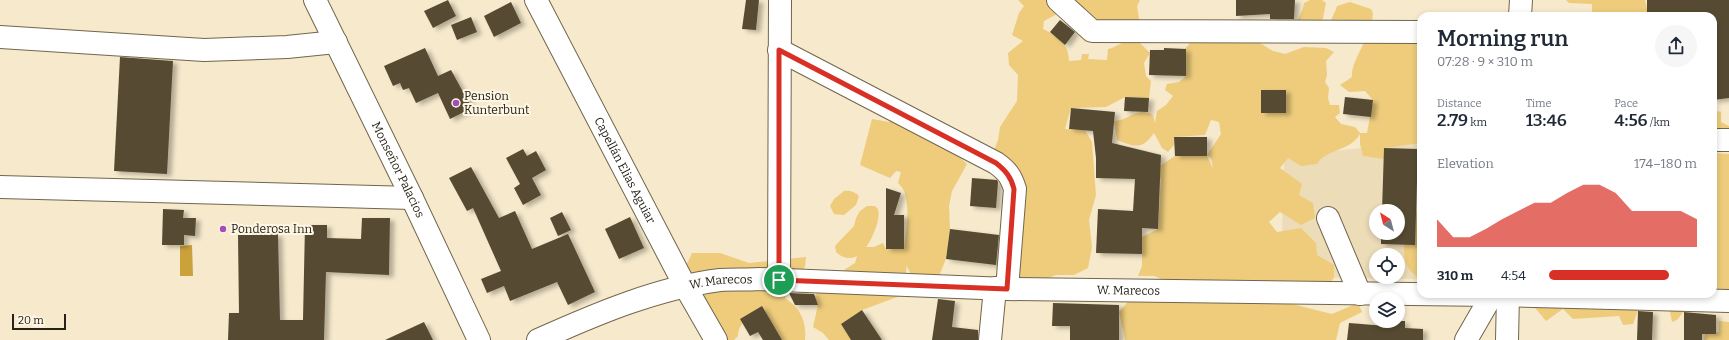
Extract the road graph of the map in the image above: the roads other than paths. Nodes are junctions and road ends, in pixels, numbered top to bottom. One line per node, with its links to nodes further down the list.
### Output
1 (315, 0): 9 (street, Monseñor Palacios)
2 (536, 0): 17 (street, Capellán Elias Aguiar)
3 (780, 0): 10 (street)
4 (1058, 0): 7 (street)
5 (1521, 0): 6 (street)
6 (1520, 12)
7 (1417, 32)
8 (0, 37): 9 (street)
9 (336, 42): 14 (street, Monseñor Palacios)
10 (779, 50): 16 (street); 18 (street)
11 (1717, 140): 12 (street)
12 (1729, 140)
13 (0, 187): 14 (street)
14 (412, 198): 25 (street, Monseñor Palacios)
15 (1328, 218): 19 (street)
16 (779, 280): 17 (street, W. Marecos); 18 (street, W. Marecos)
17 (686, 286): 26 (street, W. Marecos); 27 (street, Capellán Elias Aguiar)
18 (1001, 288): 19 (street, W. Marecos); 28 (street)
19 (1360, 294): 20 (street, W. Marecos)
20 (1417, 294)
21 (1501, 298): 29 (street)
22 (1503, 298): 30 (street)
23 (1616, 298): 24 (street, W. Marecos)
24 (1729, 301)
25 (479, 340)
26 (538, 340)
27 (716, 340)
28 (990, 340)
29 (1466, 340)
30 (1507, 340)

